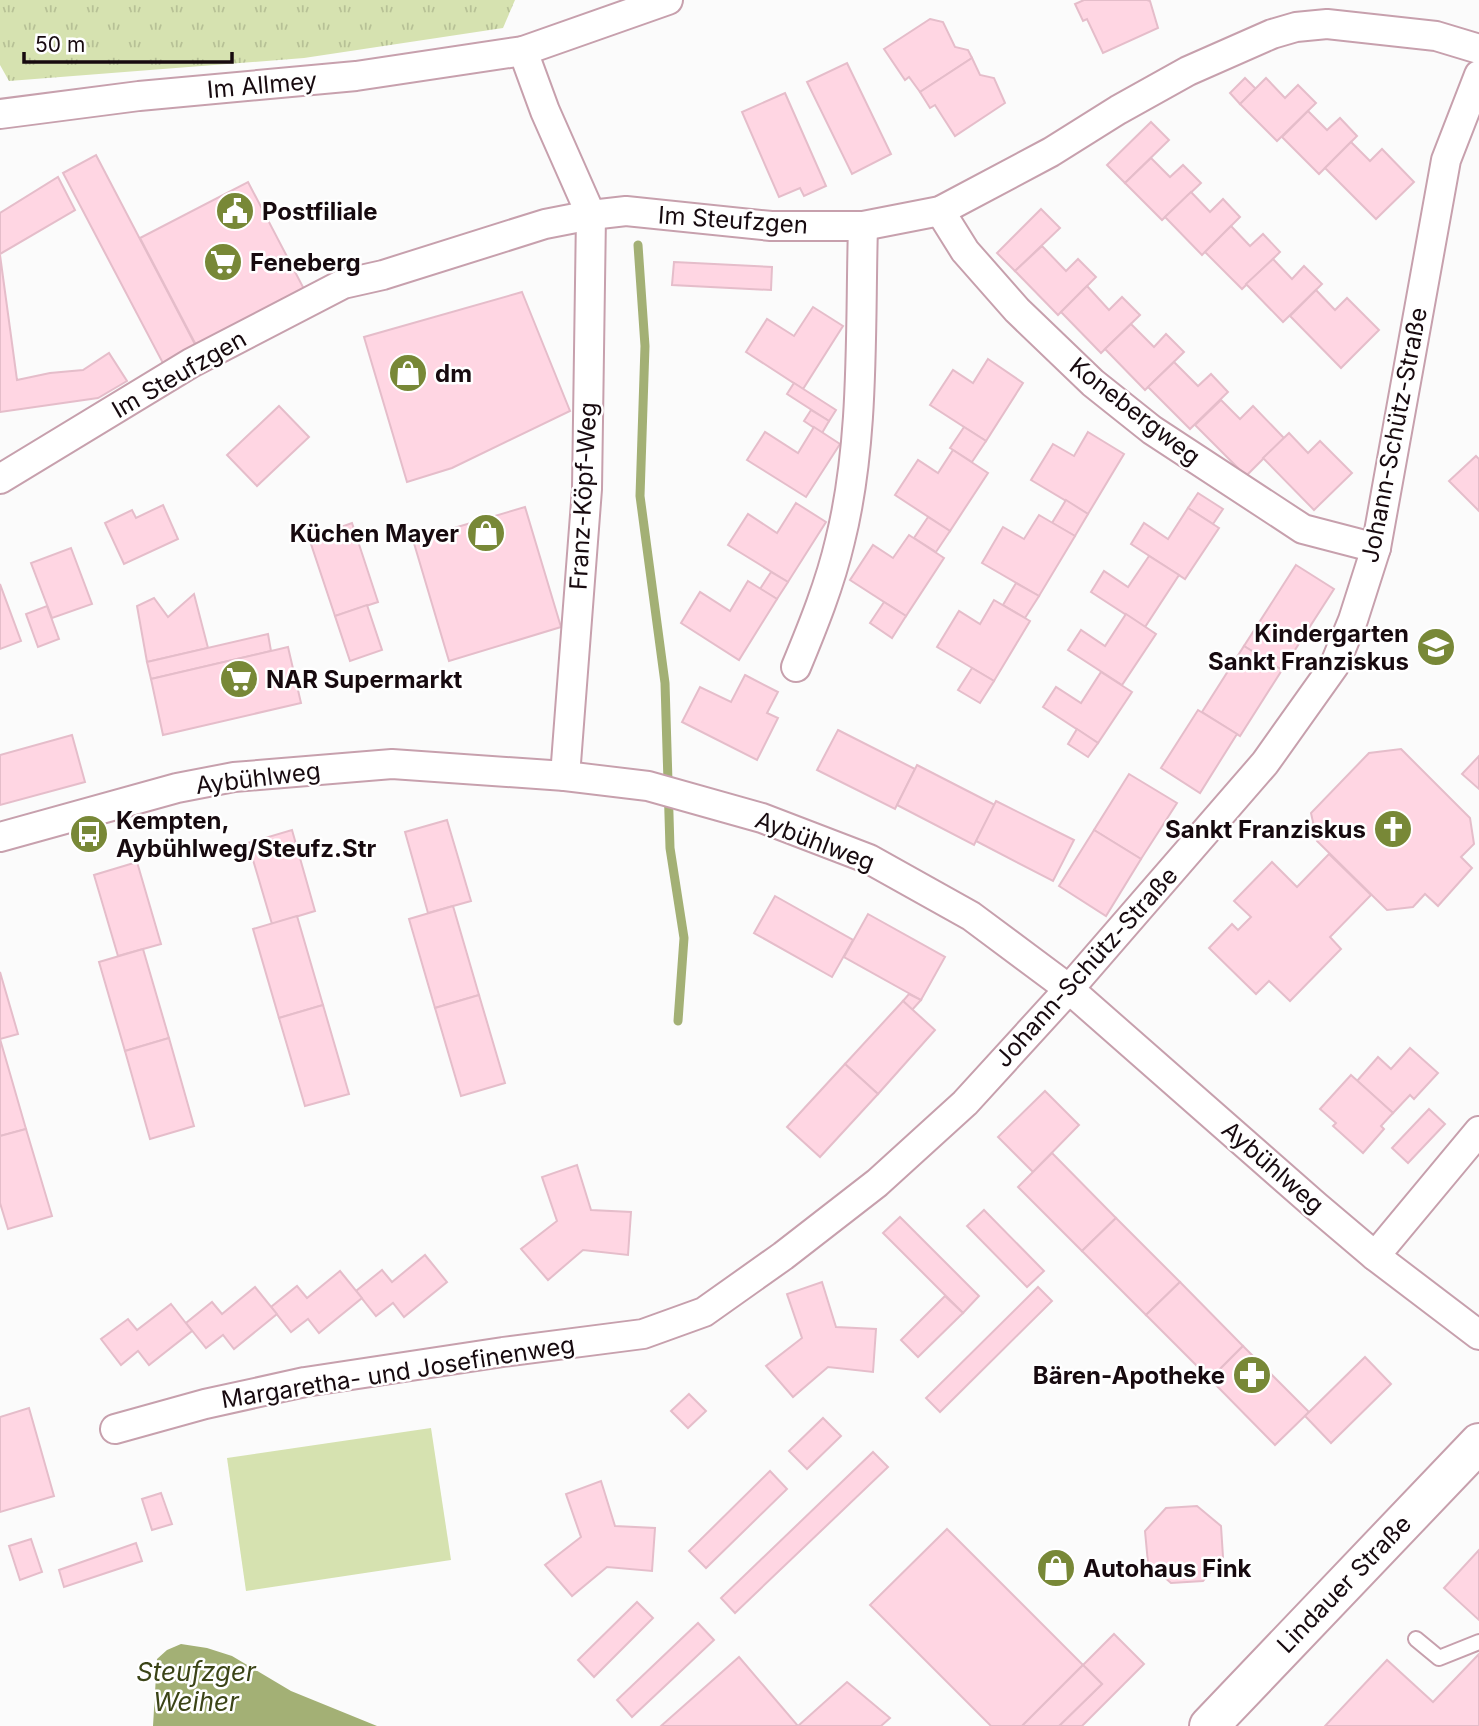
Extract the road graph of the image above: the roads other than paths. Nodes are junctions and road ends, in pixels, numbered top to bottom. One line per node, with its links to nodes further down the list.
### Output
1 (668, 0): 3 (street, Im Allmey)
2 (1479, 49): 6 (street, Im Steufzgen)
3 (523, 51): 5 (street, Im Allmey); 7 (street)
4 (1479, 75): 10 (street, Johann-Schütz-Straße)
5 (0, 114)
6 (940, 211): 8 (street, Im Steufzgen); 10 (street, Konebergweg)
7 (591, 215): 8 (street, Im Steufzgen); 9 (street, Im Steufzgen); 12 (street, Franz-Köpf-Weg)
8 (863, 226): 11 (street)
9 (0, 480)
10 (1376, 548): 14 (street, Johann-Schütz-Straße)
11 (796, 667)
12 (565, 776): 13 (street, Aybühlweg); 14 (street, Aybühlweg)
13 (0, 837)
14 (1069, 989): 16 (street, Aybühlweg); 17 (street, Johann-Schütz-Straße)
15 (1479, 1131): 16 (street)
16 (1375, 1256): 18 (street, Aybühlweg)
17 (643, 1334): 19 (street, Margaretha- und Josefinenweg)
18 (1479, 1335)
19 (115, 1429)
20 (1479, 1443): 23 (main road, Lindauer Straße)
21 (1416, 1639): 22 (lane)
22 (1479, 1642)
23 (1209, 1726)

